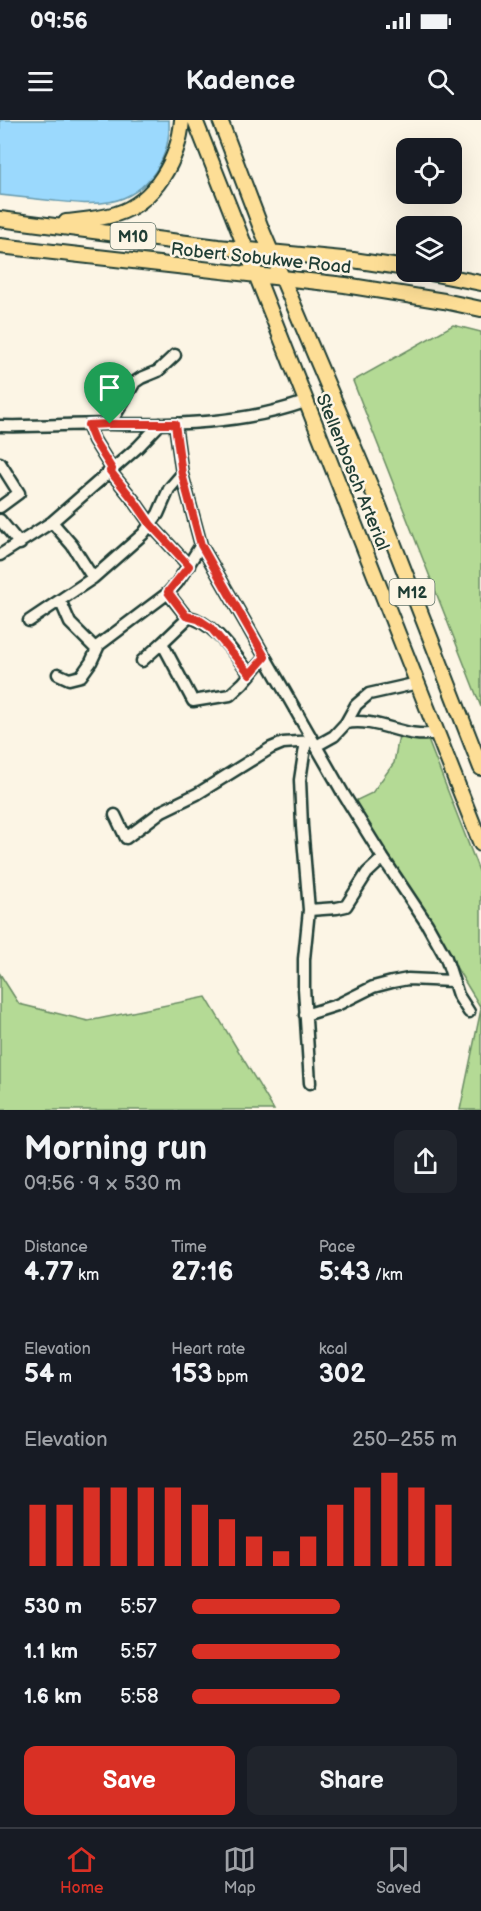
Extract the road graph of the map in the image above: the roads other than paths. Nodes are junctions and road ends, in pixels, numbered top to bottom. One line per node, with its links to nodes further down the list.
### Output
1 (182, 120): 5 (main road)
2 (195, 120): 7 (main road, M12)
3 (220, 120): 8 (main road, M12)
4 (0, 219): 5 (main road, Robert Sobukwe Road / M10)
5 (49, 225): 7 (main road, Robert Sobukwe Road / M10)
6 (0, 246): 10 (main road, Robert Sobukwe Road / M10)
7 (245, 248): 8 (main road, Robert Sobukwe Road / M10); 10 (main road, Stellenbosch Arterial / M12)
8 (271, 250): 9 (main road, Robert Sobukwe Road / M10); 11 (main road, Stellenbosch Arterial / M12)
9 (396, 266)
10 (257, 275): 11 (main road, Robert Sobukwe Road / M10); 16 (main road, Stellenbosch Arterial / M12)
11 (284, 279): 14 (main road, Robert Sobukwe Road / M10); 48 (main road, Stellenbosch Arterial / M12)
12 (462, 279): 13 (main road)
13 (481, 283)
14 (481, 309)
15 (175, 355): 17 (street)
16 (306, 402): 19 (street); 44 (main road, Stellenbosch Arterial / M12)
17 (110, 424): 18 (street); 20 (street)
18 (160, 424): 19 (street); 23 (street)
19 (175, 424): 24 (street)
20 (88, 425): 21 (street); 23 (street)
21 (0, 426)
22 (0, 463): 25 (street)
23 (111, 470): 27 (street); 28 (street)
24 (182, 474): 28 (street); 30 (street)
25 (0, 507)
26 (0, 520): 29 (street)
27 (52, 522): 29 (street); 33 (street)
28 (151, 525): 32 (street); 33 (street)
29 (20, 544): 31 (street)
30 (201, 545): 32 (street); 40 (street)
31 (0, 555)
32 (189, 566): 34 (street)
33 (93, 578): 35 (street)
34 (168, 592): 36 (street); 39 (street)
35 (60, 600): 37 (street); 39 (street)
36 (186, 616): 38 (street); 42 (street)
37 (29, 621)
38 (162, 643): 41 (street); 42 (street)
39 (96, 649): 43 (street)
40 (265, 657): 42 (street); 47 (street)
41 (142, 661)
42 (250, 674)
43 (58, 675)
44 (418, 684): 45 (street); 46 (main road, Stellenbosch Arterial / M12)
45 (346, 723): 46 (street); 47 (street)
46 (438, 733): 50 (main road, Stellenbosch Arterial / M12)
47 (311, 743): 49 (street); 51 (street); 52 (street)
48 (481, 768)
49 (115, 815)
50 (481, 844)
51 (383, 858): 52 (street); 53 (street)
52 (309, 910): 55 (street)
53 (452, 981): 54 (street); 55 (street)
54 (469, 1012)
55 (305, 1015): 56 (street)
56 (310, 1083)

